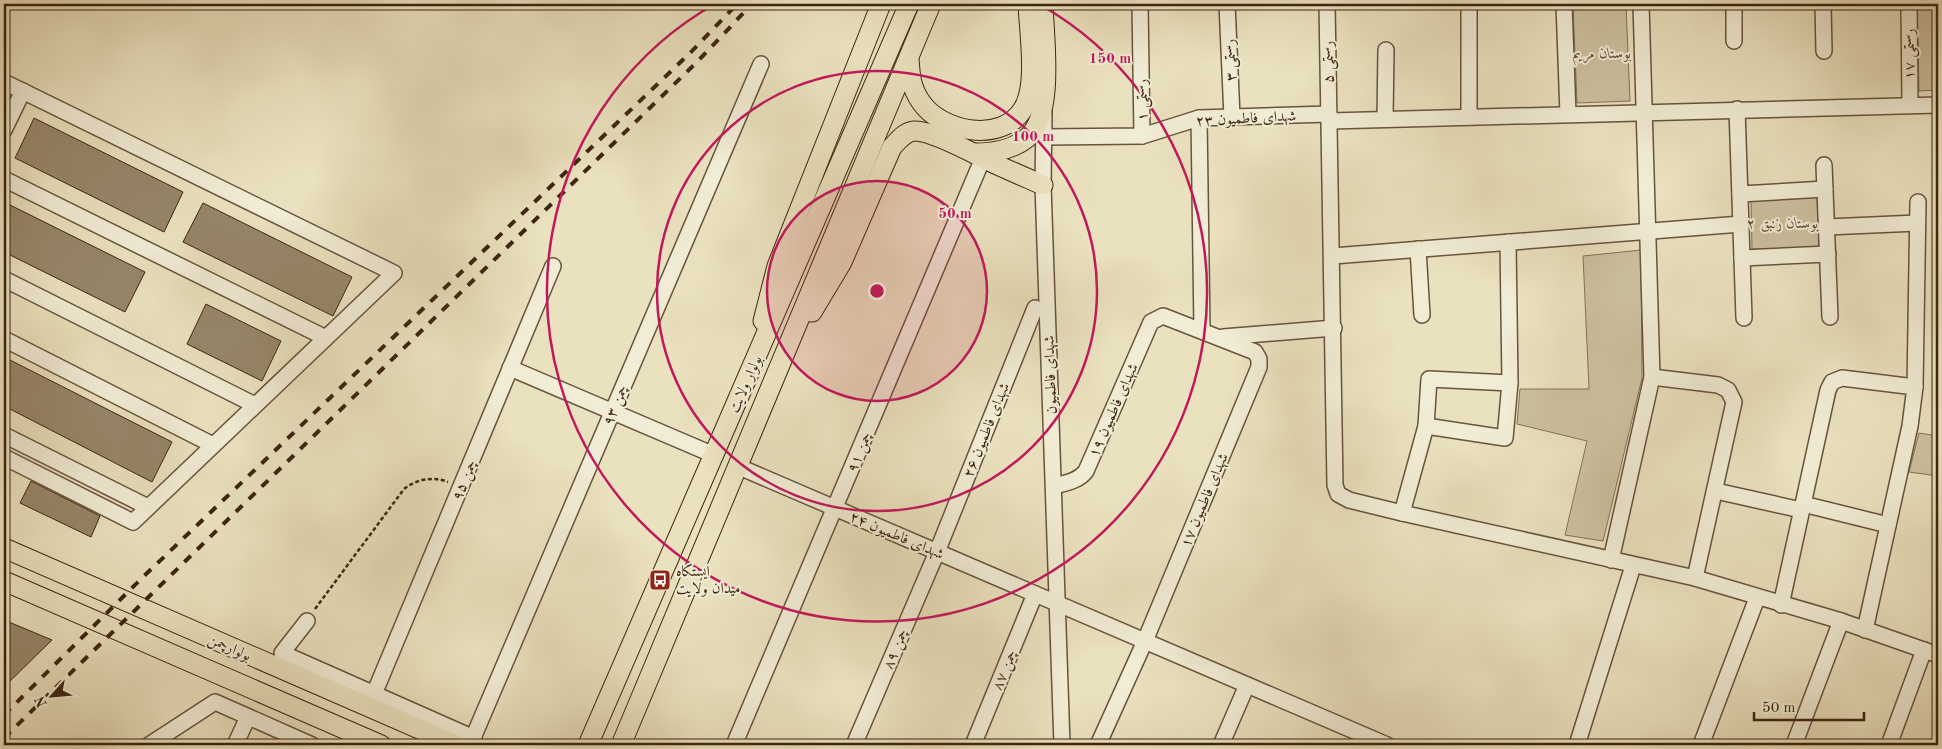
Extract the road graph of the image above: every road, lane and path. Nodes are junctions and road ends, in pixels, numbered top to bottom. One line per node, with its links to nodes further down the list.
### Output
1 (881, 4): 64 (main road)
2 (909, 4): 64 (main road, بولوار ولایت)
3 (931, 4): 18 (main road, بولوار ولایت)
4 (1028, 4): 18 (main road)
5 (1043, 4): 22 (main road, شهدای فاطمیون)
6 (1140, 4): 34 (street, رستمی ۱)
7 (1227, 4): 28 (street, رستمی ۳)
8 (1327, 4): 31 (street, رستمی ۵)
9 (1469, 4): 29 (street)
10 (1564, 4): 27 (street)
11 (1641, 4): 26 (street)
12 (1734, 4): 15 (street)
13 (1822, 4): 17 (street)
14 (1909, 4): 23 (street, رستمی ۱۷)
15 (1734, 41)
16 (1386, 50): 32 (street)
17 (1824, 51)
18 (910, 56): 66 (main road, بولوار ولایت)
19 (761, 64): 70 (street, چمن ۹۳)
20 (4, 82): 21 (street)
21 (23, 91): 33 (street); 61 (street)
22 (1044, 101): 35 (street, شهدای فاطمیون); 36 (main road)
23 (1910, 104): 24 (street, شهدای فاطمیون ۲۳); 25 (street, شهدای فاطمیون ۲۳)
24 (1938, 105)
25 (1737, 108): 26 (street, شهدای فاطمیون ۲۳); 41 (street)
26 (1644, 111): 27 (street, شهدای فاطمیون ۲۳); 46 (street)
27 (1568, 114): 29 (street, شهدای فاطمیون ۲۳)
28 (1232, 117): 30 (street, شهدای فاطمیون ۲۳); 31 (street, شهدای فاطمیون ۲۳)
29 (1469, 117): 32 (street, شهدای فاطمیون ۲۳)
30 (1199, 118): 34 (street, شهدای فاطمیون ۲۳); 59 (street)
31 (1330, 118): 32 (street, شهدای فاطمیون ۲۳); 50 (street, رستمی ۵)
32 (1385, 120)
33 (4, 130)
34 (1142, 136): 35 (street, شهدای فاطمیون ۲۳)
35 (1044, 137): 39 (street, شهدای فاطمیون)
36 (979, 156): 39 (main road); 66 (main road); 82 (street, چمن ۹۱)
37 (1824, 165): 40 (street)
38 (4, 179): 61 (street)
39 (1044, 185): 77 (street, شهدای فاطمیون)
40 (1825, 189): 41 (street); 45 (street)
41 (1740, 194): 44 (street)
42 (1918, 202): 43 (street)
43 (1917, 223): 45 (street); 68 (street)
44 (1741, 224): 46 (street); 51 (street)
45 (1827, 226): 49 (street)
46 (1648, 232): 47 (street); 65 (street)
47 (1508, 242): 48 (street); 67 (street)
48 (1418, 249): 50 (street); 55 (street)
49 (1828, 254): 51 (street); 56 (street)
50 (1333, 256): 58 (street, رستمی ۵)
51 (1742, 258): 57 (street)
52 (553, 266): 63 (street, چمن ۹۵)
53 (4, 279): 69 (street)
54 (1036, 308): 86 (street, شهدای فاطمیون ۲۶)
55 (1422, 315)
56 (1830, 317)
57 (1744, 318)
58 (1334, 328): 60 (street); 83 (street, رستمی ۵)
59 (1202, 330): 60 (street); 77 (street, شهدای فاطمیون ۱۹)
60 (1222, 337): 98 (street, شهدای فاطمیون ۱۷)
61 (326, 338): 69 (street)
62 (4, 339): 73 (street)
63 (510, 368): 70 (street); 78 (street, چمن ۹۵)
64 (750, 373): 74 (main road, بولوار ولایت)
65 (1652, 377): 79 (street); 87 (street)
66 (774, 378): 76 (main road, بولوار ولایت)
67 (1510, 383): 71 (street); 71 (street)
68 (1915, 387): 81 (street); 84 (street)
69 (255, 405): 73 (street)
70 (612, 412): 74 (street); 104 (street, چمن ۹۳)
71 (1426, 426): 83 (street)
72 (4, 435): 80 (street)
73 (213, 445): 80 (street)
74 (714, 455): 105 (main road, بولوار ولایت)
75 (4, 457): 80 (street)
76 (736, 466): 82 (street, شهدای فاطمیون ۲۴); 103 (main road, بولوار ولایت)
77 (1054, 486): 93 (street, شهدای فاطمیون)
78 (461, 488): 95 (path); 101 (street, چمن ۹۵)
79 (1716, 492): 81 (street); 89 (street)
80 (148, 507)
81 (1802, 507): 84 (street); 94 (street)
82 (835, 509): 86 (street, شهدای فاطمیون ۲۴); 111 (street, چمن ۹۱)
83 (1402, 513): 87 (street)
84 (1888, 525): 97 (street)
85 (4, 548): 110 (main road, بولوارچمن)
86 (937, 552): 91 (street, شهدای فاطمیون ۲۴); 112 (street, چمن ۸۹)
87 (1611, 560): 88 (street)
88 (1633, 566): 89 (street); 118 (street)
89 (1695, 578): 92 (street)
90 (4, 581): 109 (main road, بولوارچمن)
91 (1035, 594): 93 (street, شهدای فاطمیون ۲۴); 113 (street, چمن ۸۷)
92 (1757, 598): 94 (street); 119 (street)
93 (1058, 604): 98 (street); 114 (street, شهدای فاطمیون)
94 (1781, 605): 96 (street)
95 (307, 621): 101 (street)
96 (1841, 621): 97 (street); 120 (street)
97 (1865, 630): 99 (street)
98 (1145, 641): 100 (street); 115 (street, شهدای فاطمیون ۱۷)
99 (1931, 653): 121 (street)
100 (1247, 685): 116 (street); 117 (street)
101 (374, 694): 104 (street)
102 (248, 717): 106 (street); 107 (street); 108 (street)
103 (625, 741)
104 (472, 742)
105 (587, 743)
106 (150, 745)
107 (235, 745)
108 (312, 745)
109 (381, 745)
110 (456, 745)
111 (734, 745)
112 (854, 745)
113 (973, 745)
114 (1062, 745)
115 (1098, 745)
116 (1221, 745)
117 (1387, 745)
118 (1577, 745)
119 (1701, 745)
120 (1794, 745)
121 (1890, 745)

